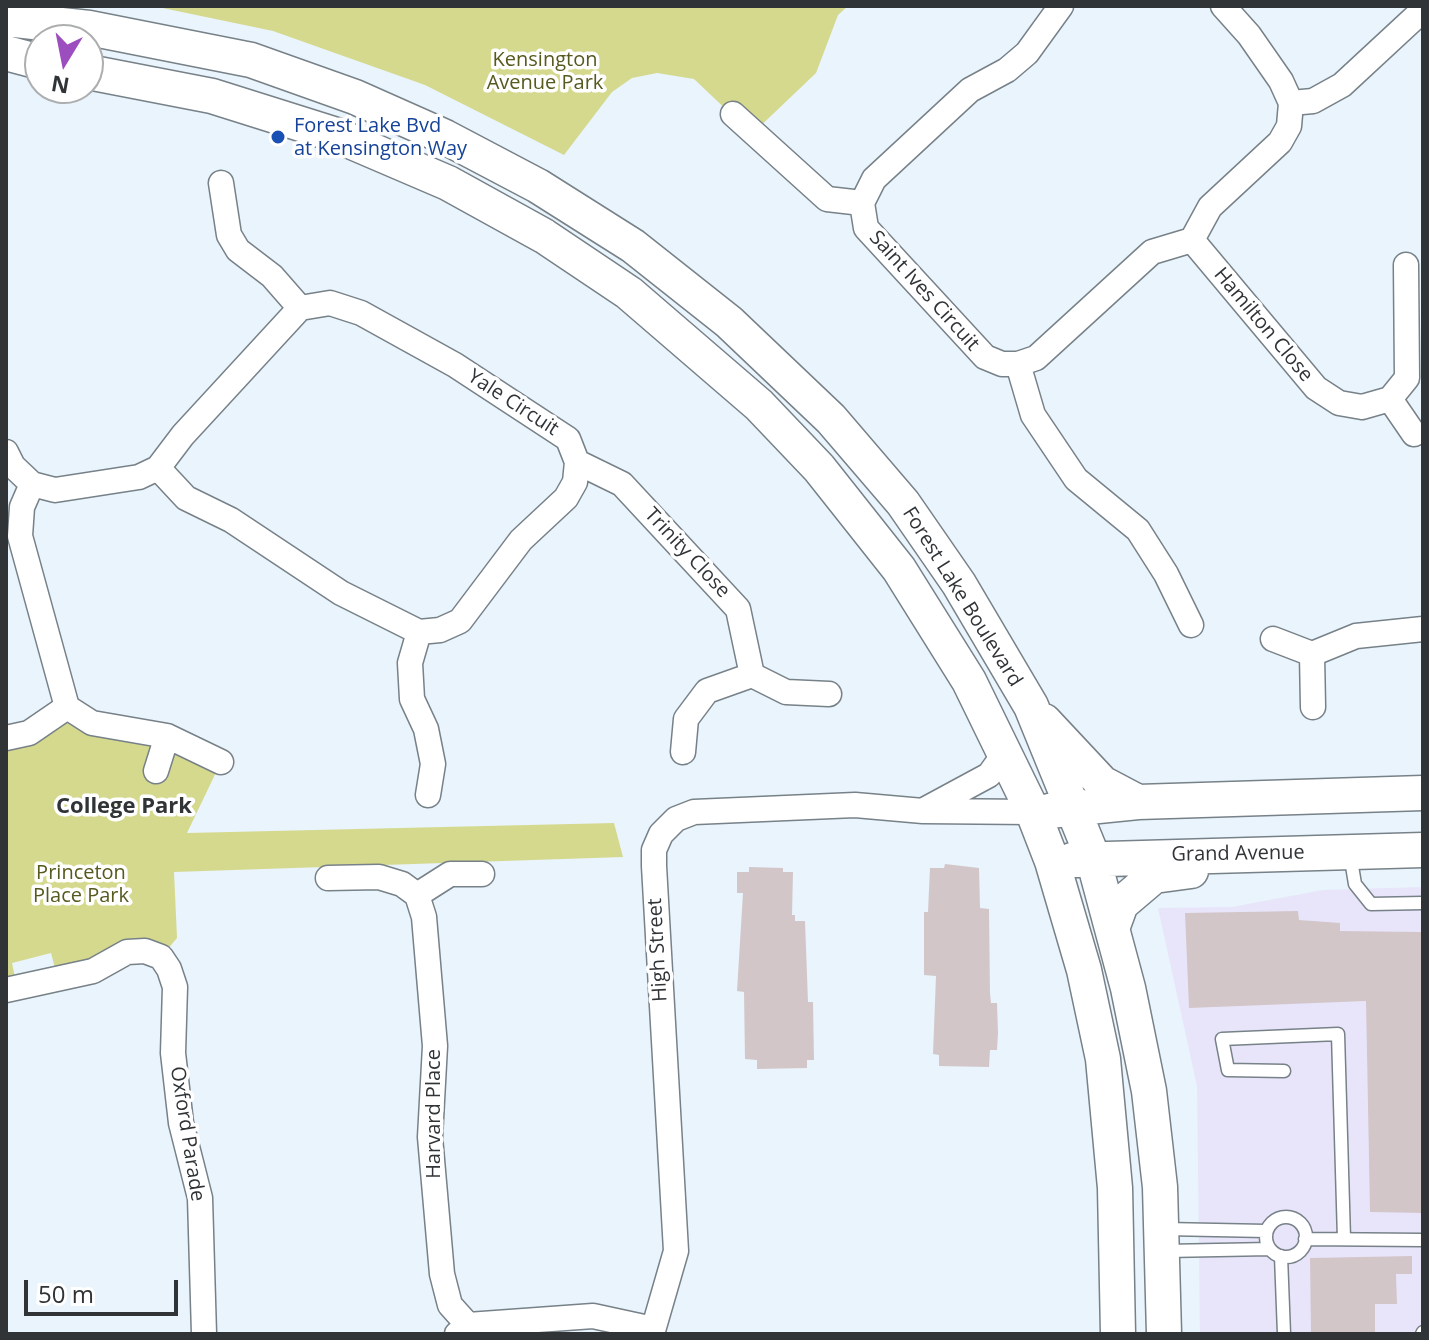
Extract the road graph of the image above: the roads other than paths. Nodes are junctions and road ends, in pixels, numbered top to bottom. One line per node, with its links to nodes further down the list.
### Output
1 (1061, 6): 9 (street)
2 (1223, 6): 6 (street)
3 (1423, 10): 6 (street)
4 (6, 19): 27 (main road, Forest Lake Boulevard)
5 (104, 75): 33 (main road, Forest Lake Boulevard)
6 (1291, 103): 10 (street)
7 (733, 114): 9 (street)
8 (221, 183): 12 (street)
9 (862, 203): 13 (street, Saint Ives Circuit)
10 (1192, 240): 13 (street); 14 (street, Hamilton Close)
11 (1406, 265): 14 (street)
12 (300, 308): 17 (street, Yale Circuit); 18 (street)
13 (1018, 364): 20 (street)
14 (1390, 399): 15 (street)
15 (1414, 434)
16 (6, 452): 19 (street)
17 (577, 462): 22 (street); 25 (street, Trinity Close)
18 (158, 468): 19 (street); 22 (street)
19 (32, 484): 28 (street)
20 (1191, 625)
21 (1423, 629): 24 (street)
22 (419, 632): 37 (street)
23 (1273, 639): 24 (street)
24 (1312, 654): 29 (street)
25 (752, 675): 26 (street); 32 (street)
26 (829, 694)
27 (1031, 706): 38 (main road); 39 (main road, Forest Lake Boulevard)
28 (67, 707): 30 (street); 31 (street)
29 (1313, 707)
30 (167, 736): 34 (street); 35 (street)
31 (6, 738)
32 (683, 752)
33 (1004, 754): 40 (street); 41 (main road, Forest Lake Boulevard)
34 (221, 762)
35 (156, 771)
36 (1423, 793): 38 (main road)
37 (428, 795)
38 (1138, 802): 39 (main road)
39 (1070, 810): 41 (main road); 45 (main road, Forest Lake Boulevard)
40 (923, 811): 41 (street, High Street); 61 (street, High Street)
41 (1033, 812): 46 (main road, Forest Lake Boulevard)
42 (1423, 850): 43 (main road, Grand Avenue)
43 (1349, 852): 44 (main road, Grand Avenue); 50 (lane)
44 (1219, 855): 45 (main road, Grand Avenue); 51 (main road)
45 (1093, 858): 46 (main road, Grand Avenue); 51 (main road, Forest Lake Boulevard)
46 (1052, 861): 63 (main road, Forest Lake Boulevard)
47 (482, 874): 49 (street)
48 (328, 878): 49 (street)
49 (417, 895): 60 (street, Harvard Place)
50 (1423, 903)
51 (1113, 926): 57 (main road, Forest Lake Boulevard)
52 (6, 990): 62 (street, Oxford Parade)
53 (1284, 1071): 56 (lane)
54 (1266, 1231): 55 (lane); 57 (lane); 59 (lane)
55 (1305, 1239): 56 (lane); 59 (lane)
56 (1344, 1239): 58 (lane)
57 (1162, 1240): 59 (lane); 64 (main road, Forest Lake Boulevard)
58 (1423, 1240)
59 (1276, 1253): 65 (lane)
60 (462, 1330): 61 (street)
61 (653, 1331)
62 (204, 1334)
63 (1118, 1334)
64 (1164, 1334)
65 (1284, 1334)

